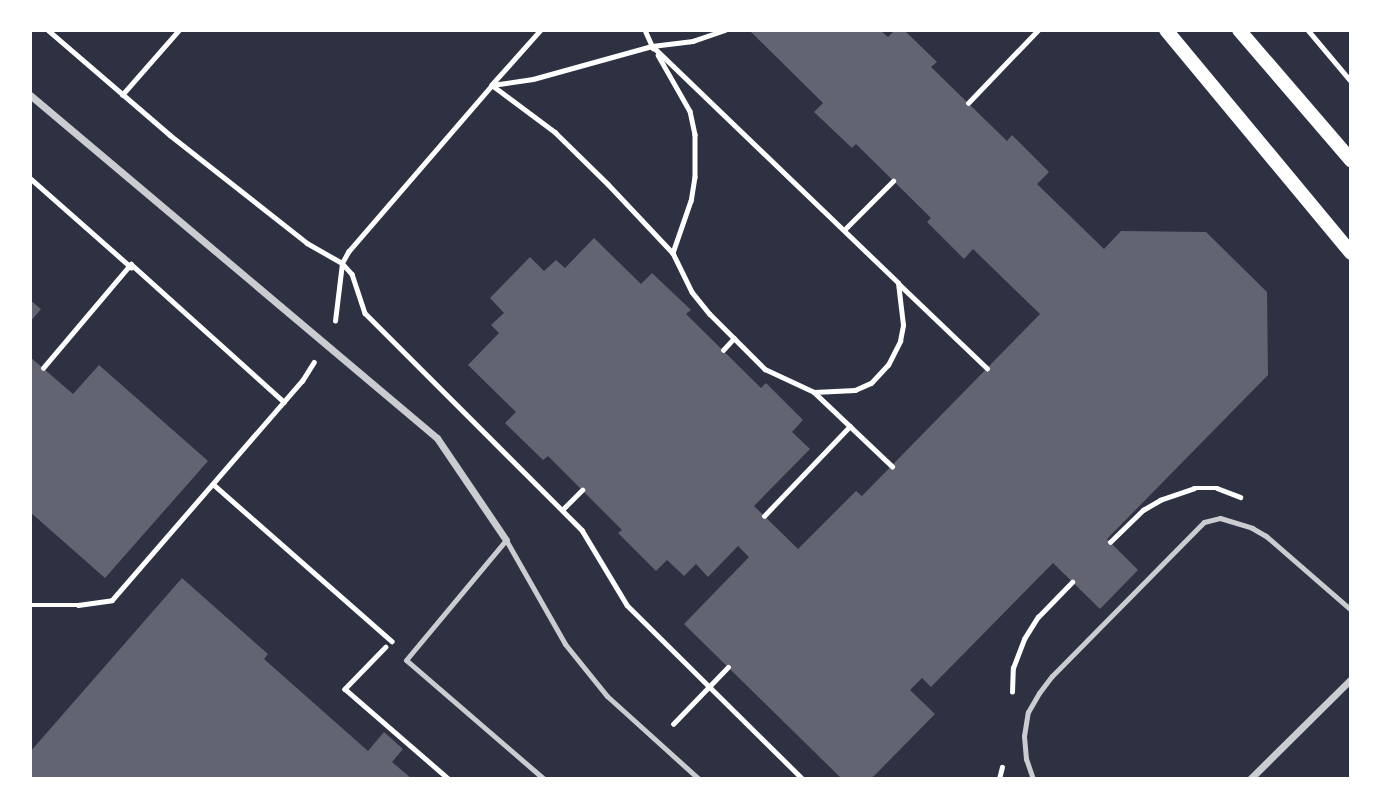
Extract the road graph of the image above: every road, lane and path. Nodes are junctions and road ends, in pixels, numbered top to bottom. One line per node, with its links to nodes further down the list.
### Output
1 (48, 30): 14 (path)
2 (180, 30): 14 (path)
3 (541, 30): 12 (path)
4 (645, 30): 10 (path)
5 (725, 30): 10 (path)
6 (1038, 30): 15 (path)
7 (1166, 30): 21 (main road)
8 (1239, 30): 16 (main road)
9 (1308, 30): 11 (path)
10 (652, 46): 12 (path); 19 (path); 20 (path)
11 (1351, 81)
12 (492, 85): 20 (path); 22 (path)
13 (30, 95): 26 (street)
14 (122, 95): 22 (path)
15 (968, 103)
16 (1351, 160)
17 (30, 178): 23 (path)
18 (893, 180): 19 (path)
19 (845, 229): 24 (path)
20 (673, 253): 25 (path)
21 (1351, 253)
22 (342, 263): 26 (path); 36 (path)
23 (129, 266): 28 (path); 31 (path)
24 (898, 283): 29 (path); 30 (path)
25 (734, 338): 27 (path); 30 (path)
26 (326, 344): 31 (path); 38 (street)
27 (723, 350)
28 (43, 368)
29 (987, 368)
30 (814, 392): 32 (path)
31 (284, 402): 34 (path)
32 (850, 426): 33 (path); 37 (path)
33 (892, 466)
34 (213, 484): 39 (path); 45 (path)
35 (582, 490): 36 (path)
36 (563, 509): 43 (path)
37 (764, 516)
38 (506, 540): 44 (lane); 46 (lane)
39 (30, 605)
40 (1351, 610): 49 (lane)
41 (728, 667): 43 (path)
42 (1351, 679): 50 (street)
43 (709, 686): 44 (path); 48 (path)
44 (656, 742): 47 (lane)
45 (449, 779)
46 (544, 779)
47 (699, 779)
48 (803, 779)
49 (1033, 779)
50 (1250, 779)

